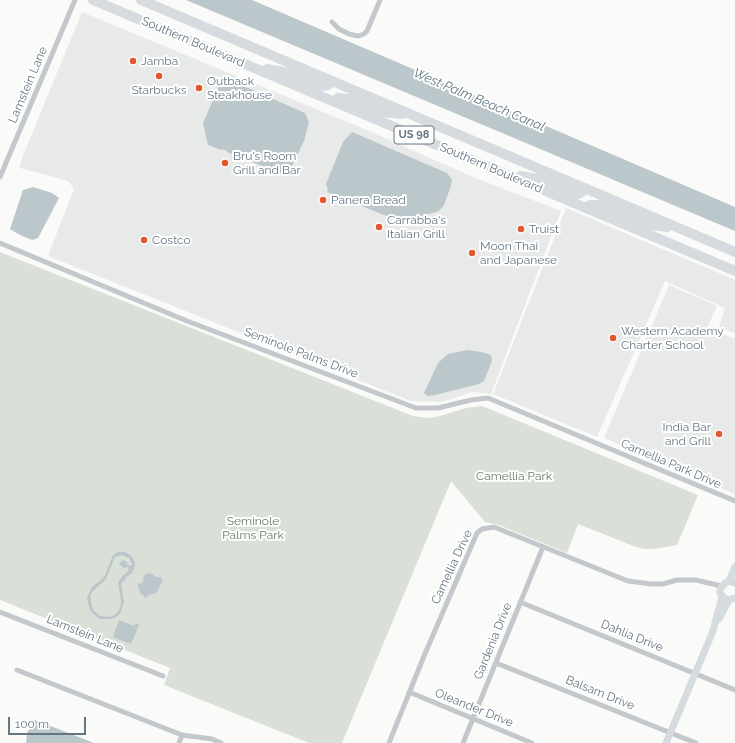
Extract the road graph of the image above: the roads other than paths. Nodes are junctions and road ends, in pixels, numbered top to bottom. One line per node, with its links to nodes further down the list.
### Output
1 (75, 0): 11 (street, Lamstein Lane)
2 (93, 0): 6 (highway, Southern Boulevard / US 98)
3 (142, 0): 7 (highway, Southern Boulevard / US 98)
4 (380, 0): 5 (street)
5 (332, 22)
6 (253, 68): 7 (highway); 8 (highway, Southern Boulevard / US 98)
7 (332, 81): 9 (highway, Southern Boulevard / US 98)
8 (334, 102): 9 (highway); 10 (highway, Southern Boulevard / US 98)
9 (415, 116): 12 (highway, Southern Boulevard / US 98)
10 (506, 174): 12 (highway); 13 (highway, Southern Boulevard / US 98)
11 (0, 177)
12 (585, 188): 14 (highway, Southern Boulevard / US 98)
13 (585, 208): 14 (highway); 17 (highway, Southern Boulevard / US 98)
14 (681, 229): 16 (highway, Southern Boulevard / US 98)
15 (0, 243): 18 (street, Seminole Palms Drive)
16 (735, 252)
17 (735, 271)
18 (599, 445): 19 (street, Camellia Park Drive)
19 (735, 501)
20 (543, 547): 23 (street, Camellia Drive); 24 (street, Gardenia Drive); 31 (street, Camellia Drive)
21 (735, 567): 22 (street)
22 (732, 582): 23 (street)
23 (726, 594): 28 (street)
24 (520, 602): 26 (street, Gardenia Drive); 28 (street, Dahlia Drive)
25 (0, 612): 29 (street, Lamstein Lane)
26 (496, 662): 32 (street, Gardenia Drive); 33 (street, Balsam Drive)
27 (17, 670): 34 (street)
28 (696, 673): 30 (street, Dahlia Drive); 33 (street)
29 (163, 676)
30 (735, 690)
31 (409, 692): 32 (street, Oleander Drive); 37 (street, Camellia Drive)
32 (473, 719): 38 (street, Gardenia Drive); 39 (street, Oleander Drive)
33 (671, 732): 40 (street); 41 (street, Balsam Drive)
34 (182, 735): 35 (street); 36 (street)
35 (179, 743)
36 (221, 743)
37 (389, 743)
38 (463, 743)
39 (529, 743)
40 (666, 743)
41 (696, 743)

